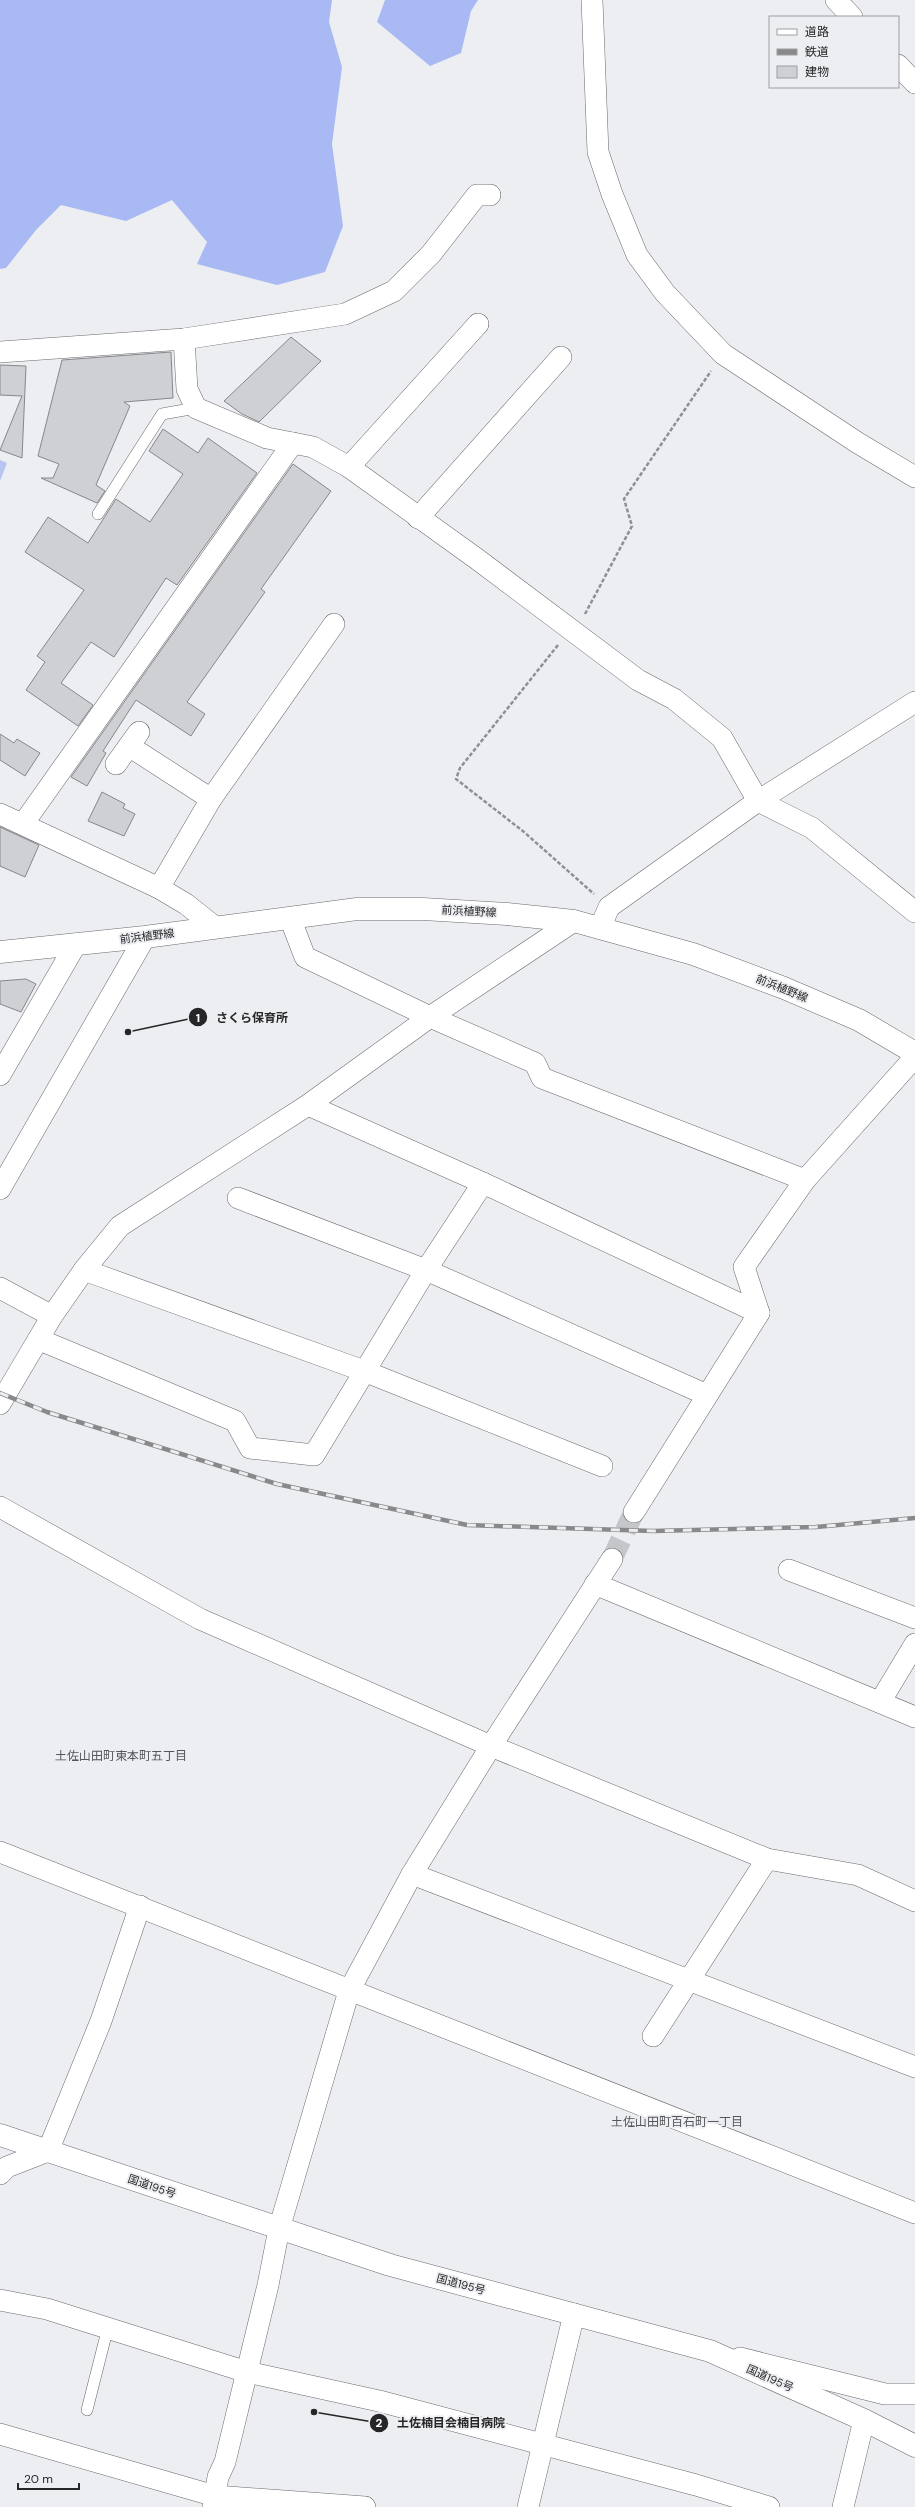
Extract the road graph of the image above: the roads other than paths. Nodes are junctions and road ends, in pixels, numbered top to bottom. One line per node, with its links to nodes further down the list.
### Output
1 (592, 0): 14 (street)
2 (836, 0): 3 (street)
3 (851, 16)
4 (899, 66): 5 (street)
5 (915, 83)
6 (490, 195): 8 (street)
7 (478, 324): 13 (street)
8 (184, 339): 9 (street); 11 (street)
9 (0, 352)
10 (561, 357): 16 (street)
11 (196, 408): 12 (street); 15 (lane)
12 (293, 443): 13 (street); 23 (street)
13 (349, 467): 16 (street)
14 (915, 477)
15 (98, 514)
16 (418, 518): 21 (street)
17 (334, 624): 20 (street)
18 (915, 702): 21 (street)
19 (116, 764): 20 (street)
20 (211, 799): 24 (street)
21 (758, 801): 25 (street); 29 (street)
22 (0, 814): 23 (street)
23 (23, 824): 24 (street)
24 (159, 888): 28 (street)
25 (915, 912)
26 (290, 918): 27 (main road, 前浜植野線); 28 (main road, 前浜植野線); 33 (street)
27 (574, 921): 29 (main road, 前浜植野線); 33 (street)
28 (215, 927): 30 (main road, 前浜植野線)
29 (600, 928): 34 (main road, 前浜植野線)
30 (145, 936): 31 (main road, 前浜植野線); 40 (street)
31 (76, 944): 32 (main road, 前浜植野線); 36 (street)
32 (0, 952)
33 (430, 1017): 37 (street); 38 (street)
34 (915, 1052)
35 (915, 1056): 38 (street)
36 (0, 1075)
37 (308, 1105): 39 (street); 42 (street)
38 (805, 1180): 45 (street)
39 (483, 1183): 43 (street); 45 (street)
40 (0, 1189)
41 (238, 1198): 43 (street)
42 (84, 1270): 46 (street); 48 (street)
43 (426, 1270): 48 (street); 49 (street)
44 (0, 1288): 46 (street)
45 (759, 1313): 49 (street)
46 (52, 1316): 47 (street)
47 (40, 1340): 48 (street); 50 (street)
48 (364, 1371): 51 (street)
49 (707, 1395): 53 (street)
50 (0, 1404)
51 (602, 1466)
52 (0, 1507): 61 (street)
53 (634, 1512)
54 (612, 1559): 56 (street)
55 (789, 1570): 57 (street)
56 (595, 1584): 59 (street); 61 (street)
57 (915, 1618)
58 (915, 1644): 59 (street)
59 (880, 1702): 60 (street)
60 (915, 1717)
61 (491, 1746): 63 (street); 64 (street)
62 (0, 1852): 66 (street)
63 (767, 1859): 65 (street); 67 (street)
64 (412, 1874): 67 (street); 68 (street)
65 (915, 1900)
66 (140, 1906): 68 (street); 72 (street)
67 (688, 1982): 69 (street); 70 (street)
68 (350, 1991): 74 (street); 75 (street)
69 (653, 2036)
70 (915, 2067)
71 (0, 2135): 72 (main road, 国道195号)
72 (48, 2152): 73 (street); 75 (main road, 国道195号)
73 (0, 2174)
74 (915, 2213)
75 (279, 2229): 77 (main road, 国道195号); 80 (street)
76 (0, 2300): 78 (street)
77 (574, 2314): 79 (main road, 国道195号); 85 (street)
78 (108, 2327): 80 (street); 82 (lane)
79 (710, 2351): 81 (street); 83 (main road, 国道195号)
80 (247, 2372): 85 (street); 87 (street)
81 (915, 2394)
82 (87, 2410)
83 (864, 2420): 86 (main road, 国道195号); 91 (street)
84 (0, 2434): 87 (street)
85 (543, 2444): 89 (street); 90 (street)
86 (915, 2446)
87 (214, 2502): 88 (street)
88 (365, 2507)
89 (528, 2507)
90 (769, 2507)
91 (843, 2507)

